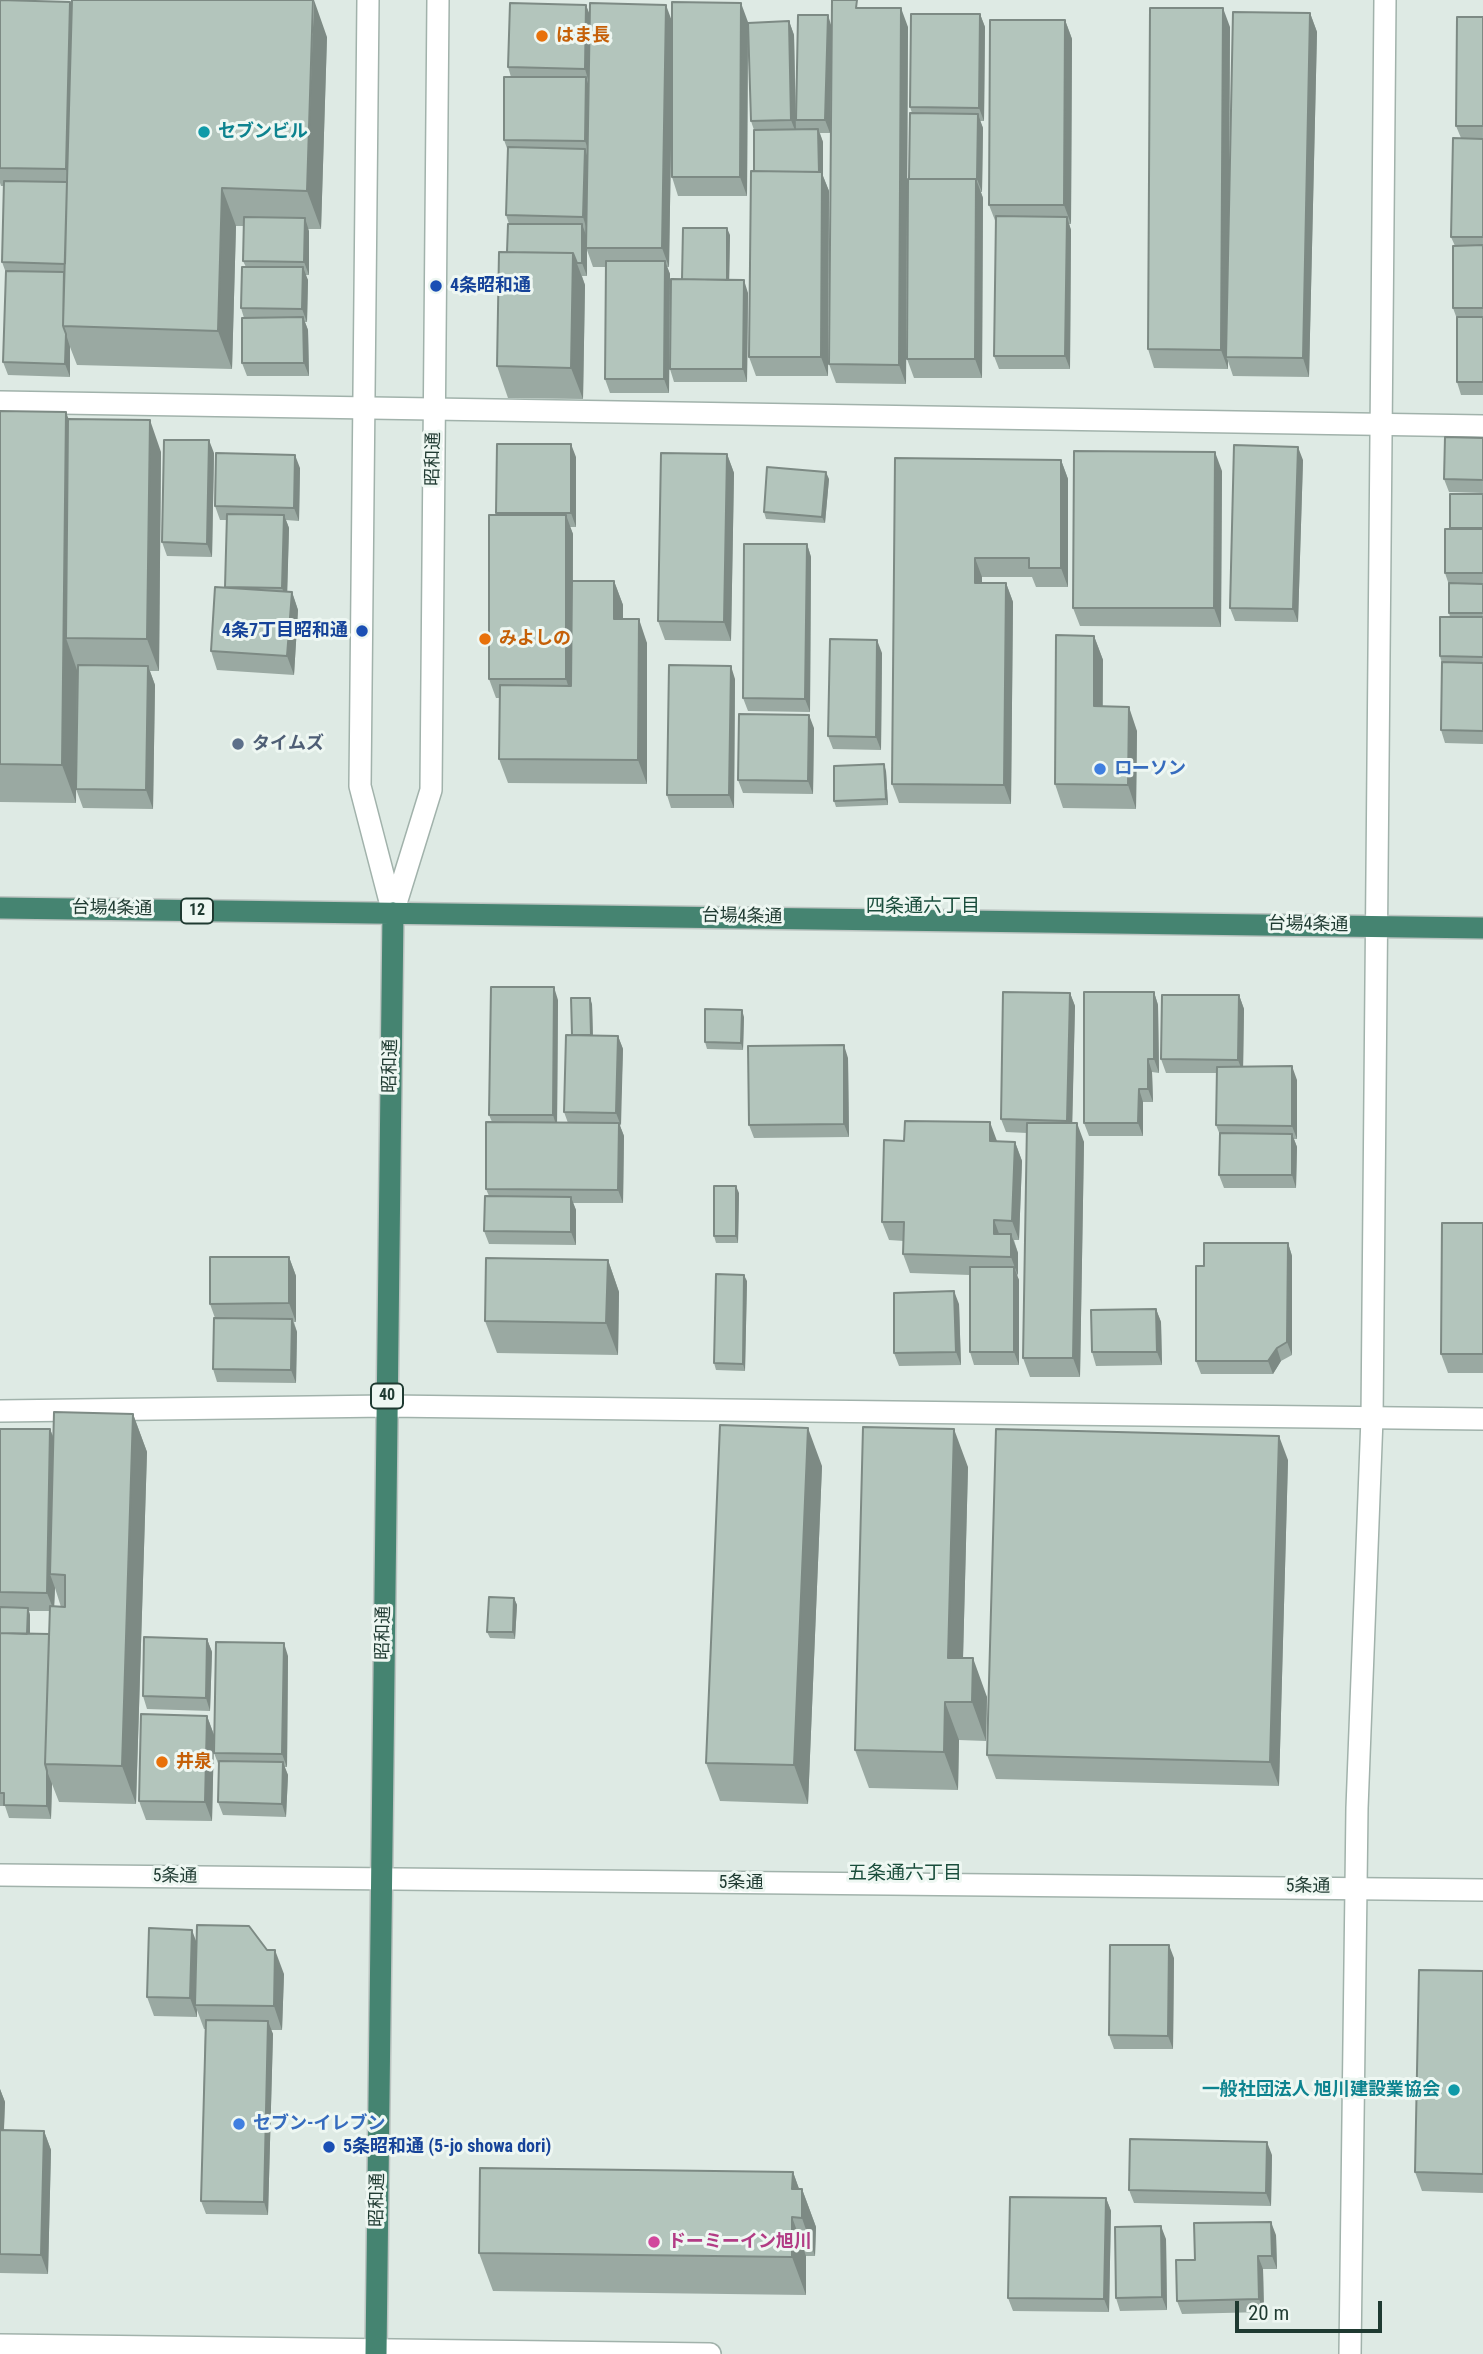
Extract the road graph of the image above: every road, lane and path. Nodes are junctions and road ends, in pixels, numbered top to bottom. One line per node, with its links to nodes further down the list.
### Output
1 (368, 0): 5 (street, 昭和通)
2 (438, 0): 6 (street, 昭和通)
3 (1385, 0): 7 (street)
4 (0, 402): 5 (street)
5 (364, 408): 6 (street); 10 (street, 昭和通)
6 (435, 409): 7 (street); 10 (street, 昭和通)
7 (1380, 424): 8 (street); 11 (street)
8 (1483, 426)
9 (0, 908): 10 (highway, 台場4条通 / 12)
10 (393, 913): 11 (highway, 台場4条通 / 12); 13 (highway, 昭和通 / 40)
11 (1377, 926): 12 (highway, 台場4条通 / 12); 15 (street)
12 (1483, 928)
13 (387, 1406): 14 (street); 15 (street); 18 (highway, 昭和通 / 40)
14 (0, 1411)
15 (1372, 1418): 16 (street); 19 (street)
16 (1483, 1419)
17 (0, 1875): 18 (street, 5条通)
18 (381, 1880): 19 (street, 5条通); 22 (highway, 昭和通 / 40)
19 (1356, 1888): 20 (street, 5条通); 24 (street)
20 (1483, 1890)
21 (0, 2345): 22 (street)
22 (376, 2352): 23 (street)
23 (710, 2354)
24 (1350, 2354)

